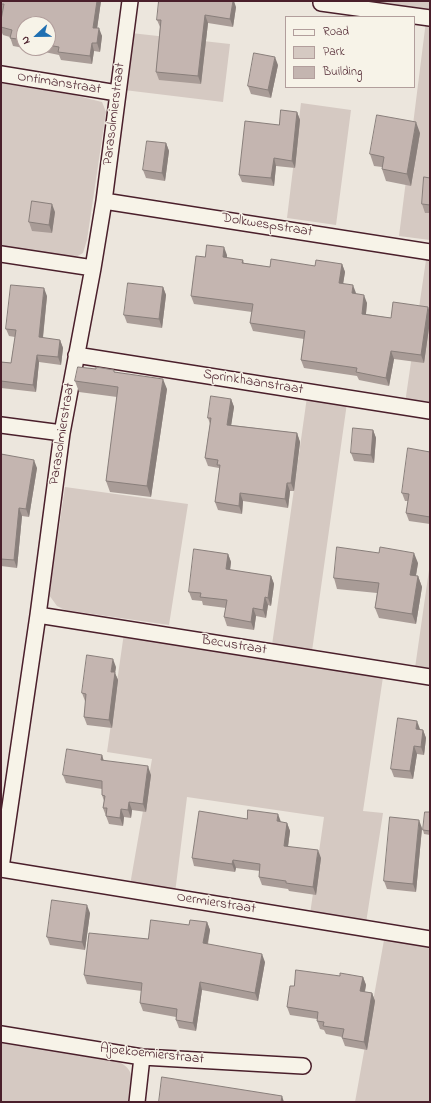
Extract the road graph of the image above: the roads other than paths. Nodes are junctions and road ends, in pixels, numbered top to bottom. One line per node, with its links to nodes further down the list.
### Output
1 (130, 1): 5 (street, Parasolmierstraat)
2 (321, 3): 3 (street)
3 (430, 18)
4 (1, 74): 5 (street, Ontimanstraat)
5 (117, 94): 6 (street, Parasolmierstraat)
6 (104, 201): 7 (street, Dolkwespstraat); 9 (street, Parasolmierstraat)
7 (430, 252)
8 (1, 254): 9 (street)
9 (93, 268): 10 (street, Parasolmierstraat)
10 (76, 355): 11 (street, Sprinkhaanstraat); 13 (street, Parasolmierstraat)
11 (430, 411)
12 (1, 425): 13 (street)
13 (62, 433): 14 (street, Parasolmierstraat)
14 (38, 615): 15 (street, Becustraat); 16 (street, Parasolmierstraat)
15 (430, 677)
16 (1, 869): 17 (street, Oermierstraat)
17 (430, 939)
18 (1, 1034): 19 (street, Ajoekoemierstraat)
19 (142, 1057): 20 (street, Ajoekoemierstraat); 21 (street)
20 (303, 1066)
21 (137, 1102)

